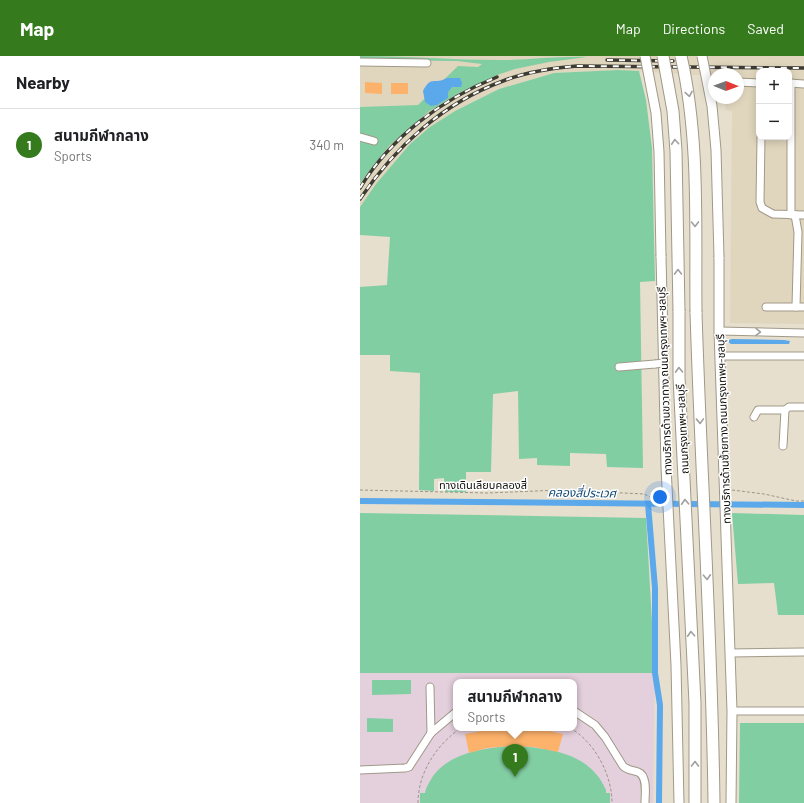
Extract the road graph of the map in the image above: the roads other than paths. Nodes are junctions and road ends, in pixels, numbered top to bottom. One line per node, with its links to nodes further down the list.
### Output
1 (645, 56): 24 (main road, ทางบริการด้านขวาทาง ถนนกรุงเทพฯ-ชลบุรี, bridge)
2 (663, 56): 41 (highway, ถนนกรุงเทพฯ-ชลบุรี, one-way to 2, bridge)
3 (681, 56): 42 (highway, ถนนกรุงเทพฯ-ชลบุรี, one-way to 42, bridge)
4 (702, 56): 20 (main road, ทางบริการด้านซ้ายทาง ถนนกรุงเทพฯ-ชลบุรี, bridge)
5 (360, 62): 6 (street)
6 (427, 63)
7 (744, 82): 8 (street)
8 (756, 83)
9 (792, 83): 10 (street)
10 (804, 84)
11 (790, 104): 15 (street)
12 (360, 137): 14 (street)
13 (761, 140): 15 (street)
14 (374, 141)
15 (793, 215): 16 (street); 18 (street)
16 (804, 215)
17 (766, 307): 18 (street)
18 (796, 307): 19 (street)
19 (804, 307)
20 (719, 331): 21 (street, one-way to 21); 22 (main road, ทางบริการด้านซ้ายทาง ถนนกรุงเทพฯ-ชลบุรี)
21 (804, 333)
22 (720, 356): 23 (street); 31 (main road, ทางบริการด้านซ้ายทาง ถนนกรุงเทพฯ-ชลบุรี)
23 (804, 356)
24 (659, 364): 25 (street); 40 (main road, ทางบริการด้านขวาทาง ถนนกรุงเทพฯ-ชลบุรี)
25 (619, 367)
26 (804, 407): 27 (street)
27 (785, 410): 28 (street); 29 (street)
28 (754, 417)
29 (784, 446)
30 (804, 652): 31 (street)
31 (730, 653): 33 (main road, ทางบริการด้านซ้ายทาง ถนนกรุงเทพฯ-ชลบุรี)
32 (430, 687): 37 (street)
33 (732, 711): 34 (street); 43 (main road, ทางบริการด้านซ้ายทาง ถนนกรุงเทพฯ-ชลบุรี)
34 (804, 711)
35 (577, 713): 39 (street)
36 (453, 714): 37 (street)
37 (430, 733): 38 (street)
38 (360, 770)
39 (645, 803)
40 (679, 803)
41 (695, 803)
42 (714, 803)
43 (731, 803)

